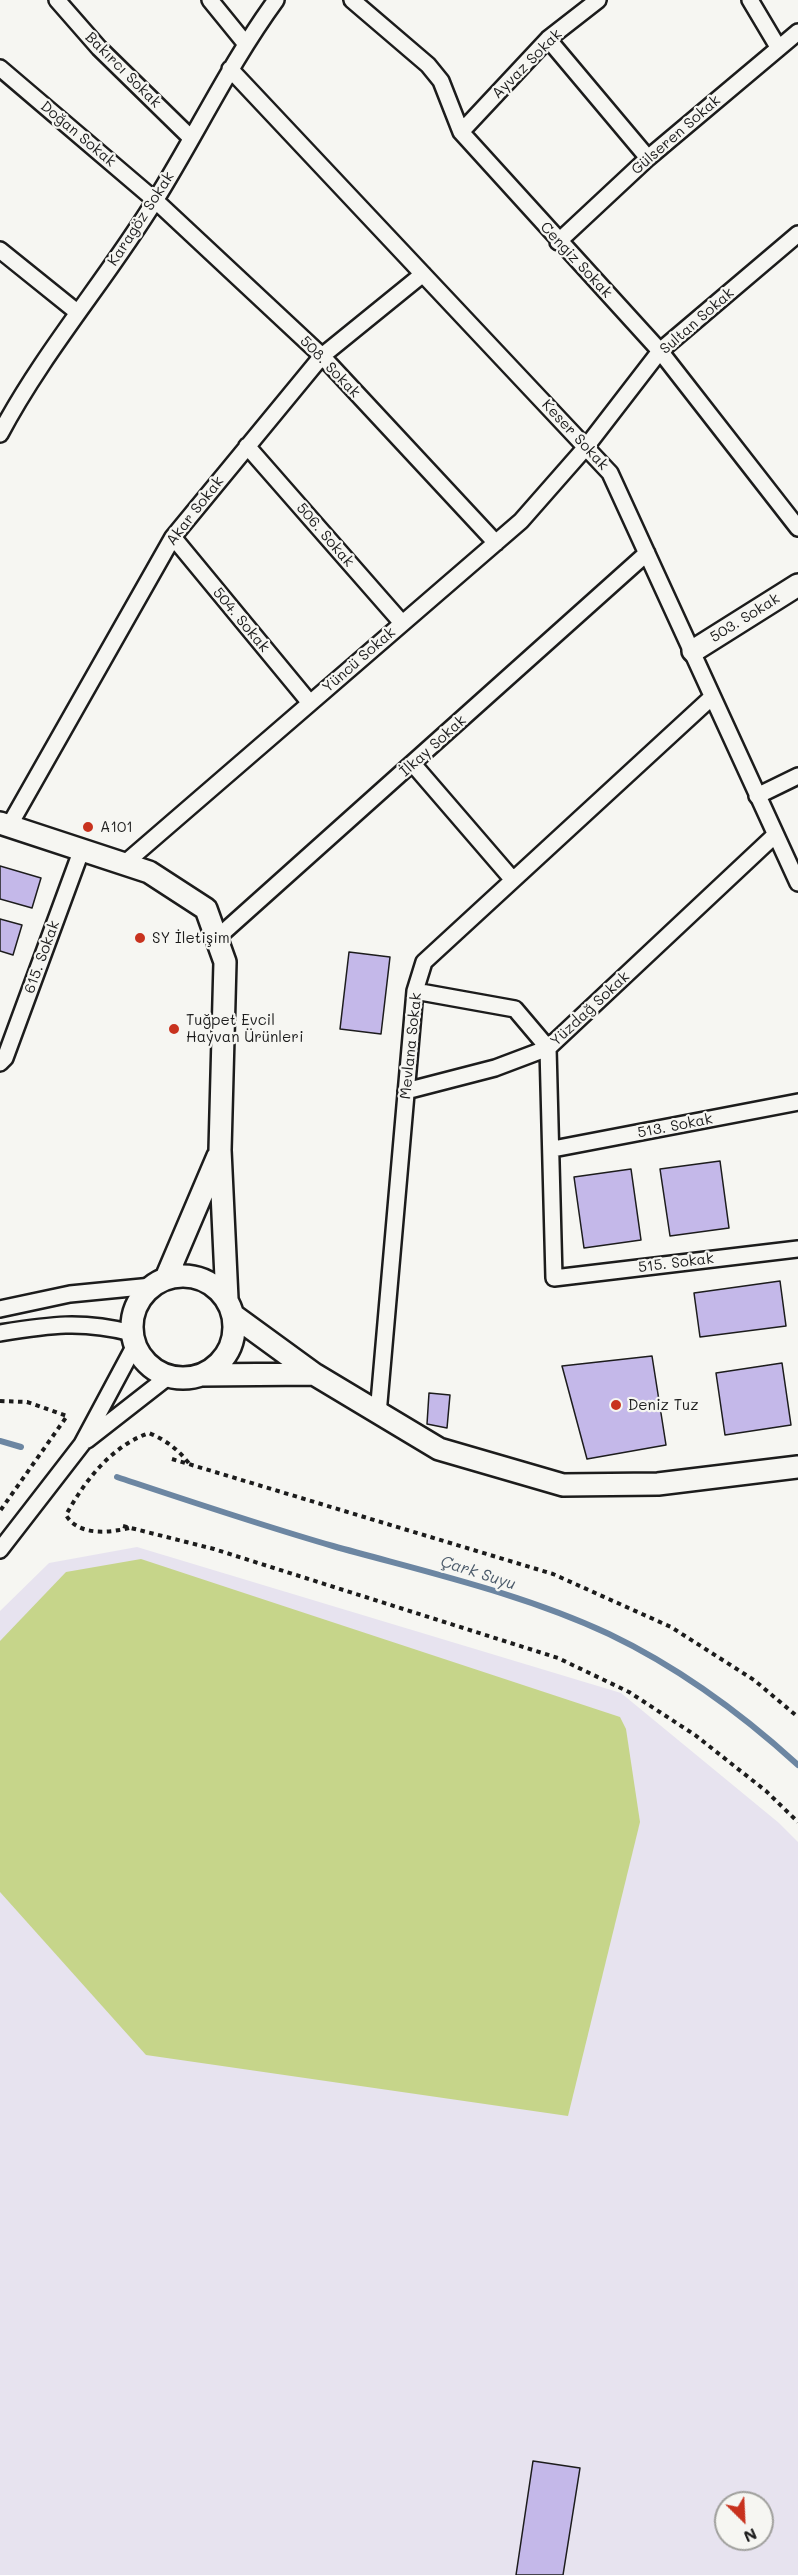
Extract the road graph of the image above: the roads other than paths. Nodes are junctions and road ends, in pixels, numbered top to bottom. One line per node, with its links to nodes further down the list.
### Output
1 (57, 0): 14 (street, Bakırcı Sokak)
2 (210, 0): 9 (street)
3 (276, 0): 9 (street, Karagöz Sokak)
4 (352, 0): 13 (street, Cengiz Sokak)
5 (598, 0): 8 (street, Ayvaz Sokak)
6 (750, 0): 10 (street)
7 (798, 32): 10 (street, Gülseren Sokak)
8 (548, 39): 13 (street, Ayvaz Sokak); 15 (street)
9 (245, 43): 12 (street, Karagöz Sokak)
10 (778, 47): 15 (street, Gülseren Sokak)
11 (0, 68): 16 (street, Doğan Sokak)
12 (230, 69): 14 (street, Karagöz Sokak); 20 (street, Keser Sokak)
13 (461, 132): 17 (street, Cengiz Sokak)
14 (191, 138): 16 (street, Karagöz Sokak)
15 (648, 158): 17 (street, Gülseren Sokak)
16 (156, 201): 21 (street, Karagöz Sokak); 23 (street, 508. Sokak)
17 (558, 242): 22 (street, Cengiz Sokak)
18 (795, 242): 22 (street, Sultan Sokak)
19 (0, 250): 21 (street)
20 (423, 274): 23 (street, Akar Sokak); 26 (street, Keser Sokak)
21 (77, 312): 24 (street, Karagöz Sokak)
22 (660, 351): 26 (street, Sultan Sokak); 27 (street, Cengiz Sokak)
23 (322, 356): 25 (street, Akar Sokak); 29 (street, 508. Sokak)
24 (0, 434)
25 (247, 446): 28 (street, Akar Sokak); 32 (street, 506. Sokak)
26 (585, 447): 29 (street, Yüncü Sokak); 30 (street, Keser Sokak)
27 (798, 528)
28 (173, 537): 35 (street, 504. Sokak); 39 (street, Akar Sokak)
29 (496, 543): 32 (street, Yüncü Sokak)
30 (647, 553): 33 (street, Keser Sokak); 36 (street, İlkay Sokak)
31 (798, 585): 33 (street, 503. Sokak)
32 (402, 623): 35 (street, Yüncü Sokak)
33 (693, 651): 34 (street, Keser Sokak)
34 (712, 697): 38 (street, Keser Sokak); 43 (street, Mevlana Sokak)
35 (310, 703): 42 (street, Yüncü Sokak)
36 (413, 764): 43 (street); 45 (street, İlkay Sokak)
37 (798, 776): 38 (street)
38 (757, 796): 40 (street, Keser Sokak)
39 (4, 825): 41 (street)
40 (774, 836): 44 (street, Keser Sokak); 47 (street, Yüzdağ Sokak)
41 (82, 849): 42 (street); 48 (street, 615. Sokak)
42 (124, 864): 45 (street)
43 (513, 880): 46 (street, Mevlana Sokak)
44 (798, 883)
45 (217, 938): 52 (street)
46 (415, 991): 47 (street); 49 (street, Mevlana Sokak)
47 (548, 1048): 49 (street); 51 (street, Yüzdağ Sokak)
48 (0, 1064)
49 (406, 1091): 63 (street, Mevlana Sokak)
50 (798, 1102): 51 (street, 513. Sokak)
51 (553, 1149): 54 (street, Yüzdağ Sokak)
52 (220, 1150): 55 (street); 56 (street)
53 (798, 1249): 54 (street, 515. Sokak)
54 (554, 1278)
55 (159, 1282): 56 (street); 57 (street); 59 (street)
56 (230, 1307): 60 (street); 61 (street)
57 (0, 1309)
58 (0, 1333): 59 (street)
59 (133, 1339): 62 (street); 64 (street)
60 (314, 1374): 61 (street); 63 (street)
61 (199, 1375): 62 (street)
62 (169, 1376): 64 (street)
63 (378, 1414): 65 (street)
64 (82, 1444): 66 (street)
65 (798, 1467)
66 (0, 1550)

